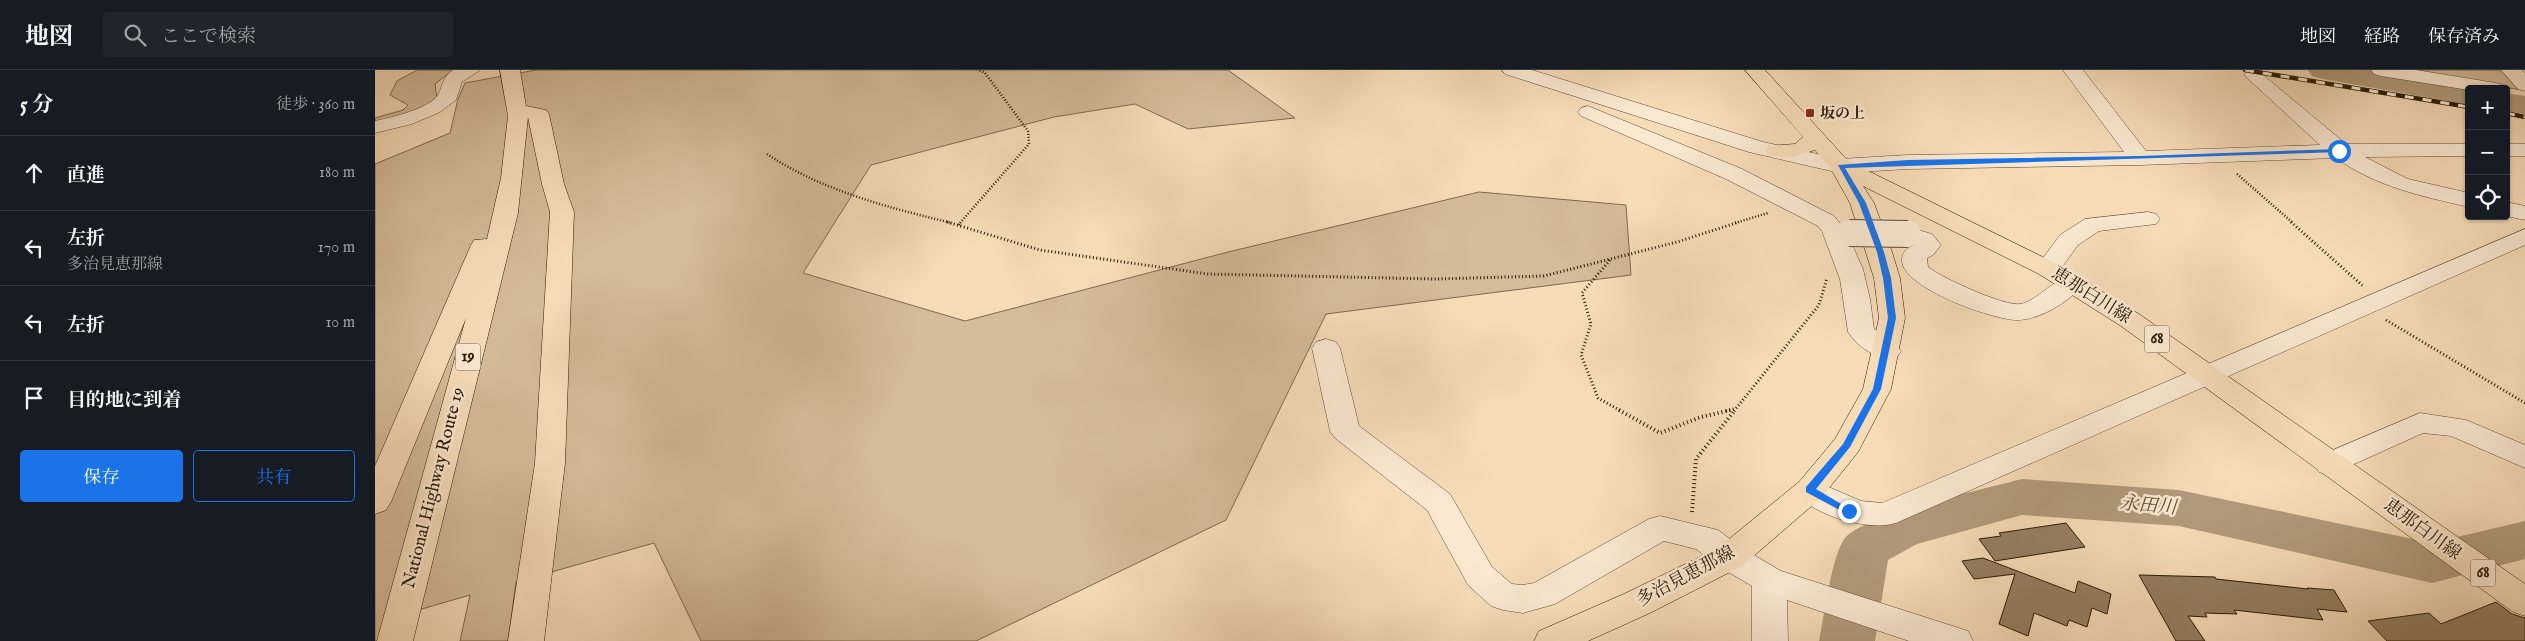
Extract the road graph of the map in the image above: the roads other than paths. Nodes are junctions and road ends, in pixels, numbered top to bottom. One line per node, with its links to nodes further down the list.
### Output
1 (469, 70): 16 (street)
2 (510, 70): 15 (main road, National Highway Route 19 / 19)
3 (521, 70): 15 (main road, National Highway Route 19 / 19)
4 (1512, 70): 10 (street)
5 (1755, 70): 17 (main road, 恵那白川線 / 68)
6 (2381, 70): 11 (street)
7 (2511, 70): 12 (street)
8 (2070, 71): 23 (street)
9 (2254, 75): 22 (street)
10 (1549, 83): 21 (street); 30 (street)
11 (2472, 85)
12 (2525, 85)
13 (2510, 91): 14 (street)
14 (2525, 94)
15 (522, 104): 39 (main road); 43 (main road, National Highway Route 19 / 19); 44 (main road, National Highway Route 19 / 19); 45 (main road)
16 (375, 127)
17 (1814, 135): 21 (main road); 24 (main road, 恵那白川線 / 68)
18 (2465, 150): 22 (street)
19 (2510, 150): 20 (street)
20 (2525, 150)
21 (1776, 151): 24 (street)
22 (2339, 151): 23 (street); 25 (street)
23 (2140, 158): 24 (street)
24 (1840, 166): 28 (main road, 恵那白川線 / 68); 30 (main road, 多治見恵那線)
25 (2465, 199)
26 (2510, 210): 27 (street)
27 (2525, 213)
28 (1941, 216): 30 (main road); 32 (main road, 恵那白川線 / 68)
29 (2147, 219): 32 (street)
30 (1850, 236): 33 (street, bridge); 38 (main road, 多治見恵那線)
31 (2525, 236): 35 (street)
32 (2048, 269): 33 (main road, 恵那白川線 / 68)
33 (2070, 284): 35 (main road, 恵那白川線 / 68)
34 (1326, 348): 40 (street)
35 (2209, 376): 37 (main road, 恵那白川線 / 68); 38 (street)
36 (2525, 457): 37 (street)
37 (2330, 464): 42 (main road, 恵那白川線 / 68)
38 (1810, 490): 40 (main road, 多治見恵那線)
39 (375, 502)
40 (1730, 557): 41 (street); 46 (main road, 多治見恵那線)
41 (1769, 580): 47 (street); 48 (street)
42 (2521, 599)
43 (395, 641)
44 (414, 641)
45 (526, 641)
46 (1551, 641)
47 (1770, 641)
48 (1955, 641)

